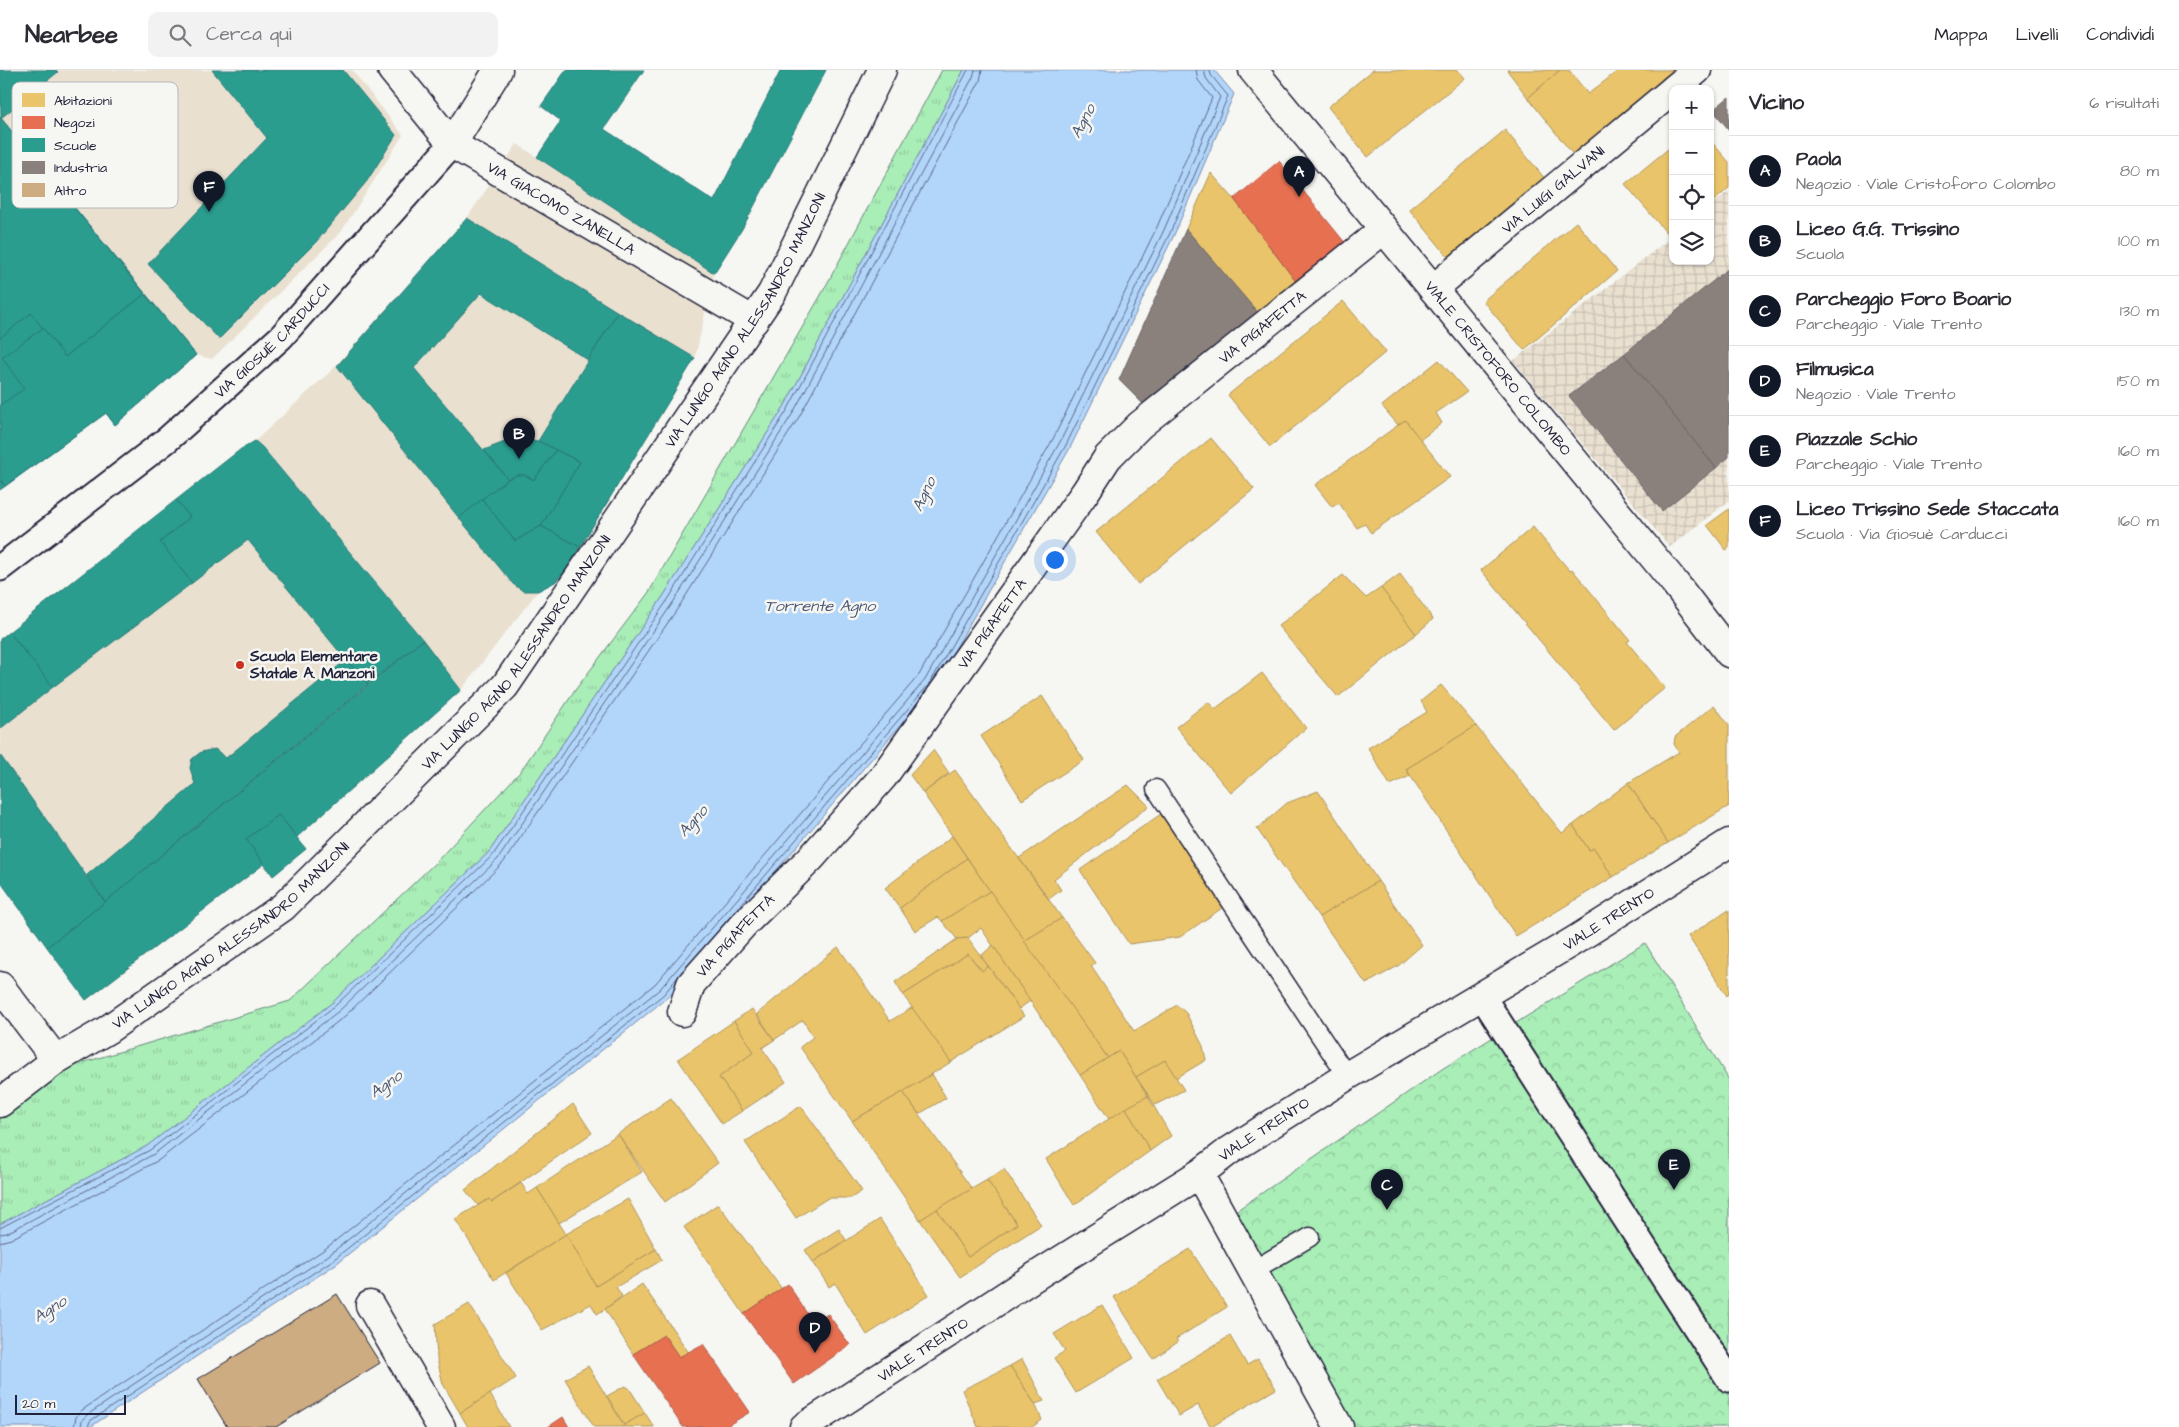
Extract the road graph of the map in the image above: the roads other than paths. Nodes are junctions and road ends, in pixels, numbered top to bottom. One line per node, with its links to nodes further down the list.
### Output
1 (392, 70): 8 (street, VIA GIACOMO ZANELLA)
2 (498, 70): 8 (street, VIA GIOSUÈ CARDUCCI)
3 (882, 70): 11 (street, VIA LUNGO AGNO ALESSANDRO MANZONI)
4 (1697, 70): 6 (street, VIA LUIGI GALVANI)
5 (1268, 83): 9 (street, VIALE CRISTOFORO COLOMBO)
6 (1678, 85)
7 (1669, 92): 10 (street, VIA LUIGI GALVANI)
8 (452, 144): 11 (street, VIA GIACOMO ZANELLA); 12 (street, VIA GIOSUÈ CARDUCCI)
9 (1383, 230): 10 (street, VIALE CRISTOFORO COLOMBO); 18 (street, VIA PIGAFETTA)
10 (1433, 288): 13 (street, VIALE CRISTOFORO COLOMBO)
11 (754, 321): 19 (street, VIA LUNGO AGNO ALESSANDRO MANZONI)
12 (0, 568)
13 (1729, 653)
14 (1156, 789): 20 (lane)
15 (1729, 843): 17 (street, VIALE TRENTO)
16 (0, 986): 19 (street)
17 (1482, 996): 20 (street, VIALE TRENTO); 26 (street)
18 (682, 1012)
19 (56, 1060): 21 (street, VIA LUNGO AGNO ALESSANDRO MANZONI)
20 (1347, 1076): 22 (street, VIALE TRENTO)
21 (0, 1103)
22 (1199, 1174): 24 (street); 28 (street, VIALE TRENTO)
23 (1310, 1238): 24 (lane)
24 (1252, 1271): 29 (street)
25 (370, 1305): 27 (street)
26 (1729, 1379)
27 (441, 1427)
28 (804, 1427)
29 (1339, 1427)

